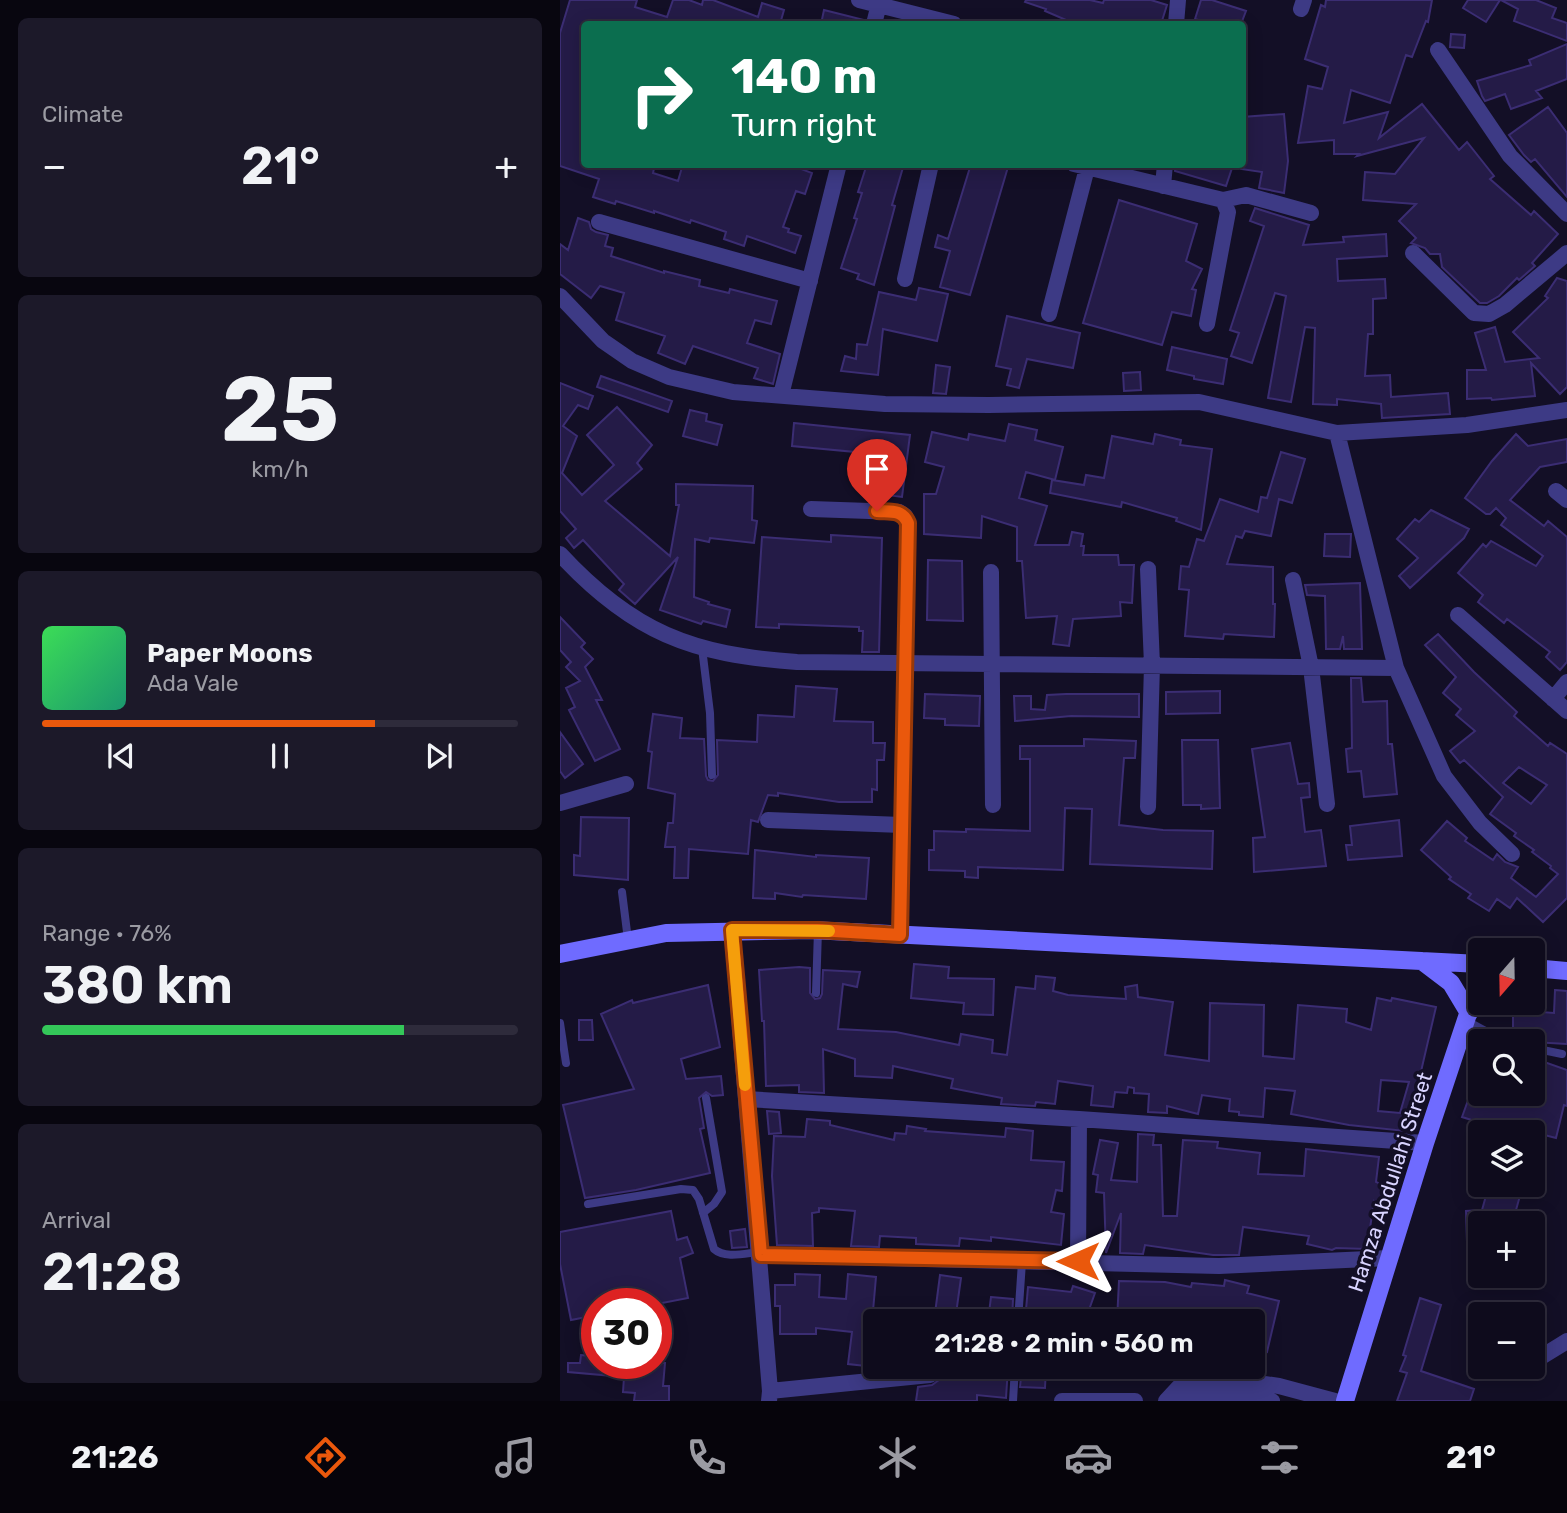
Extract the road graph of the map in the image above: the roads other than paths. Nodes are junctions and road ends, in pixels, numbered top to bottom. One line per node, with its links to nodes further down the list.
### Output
1 (859, 0): 3 (street)
2 (1178, 0): 6 (street)
3 (880, 3): 4 (street); 5 (street)
4 (875, 21)
5 (943, 21)
6 (1176, 21)
7 (1438, 50): 16 (street)
8 (838, 168): 21 (street)
9 (931, 168): 20 (street)
10 (1081, 168): 23 (street)
11 (1089, 168): 13 (street)
12 (1165, 168): 13 (street)
13 (1163, 186): 14 (street)
14 (1223, 200): 15 (street); 24 (street)
15 (1311, 213)
16 (1567, 214)
17 (599, 222): 21 (street)
18 (1413, 253): 19 (street)
19 (1567, 253)
20 (905, 279)
21 (810, 281): 25 (street)
22 (560, 296): 25 (street)
23 (1049, 314)
24 (1207, 324)
25 (781, 395): 27 (street)
26 (1567, 410): 27 (street)
27 (1337, 433): 39 (street)
28 (811, 509): 35 (street)
29 (560, 554): 34 (street)
30 (1147, 569): 37 (street)
31 (991, 572): 36 (street)
32 (1293, 580): 38 (street)
33 (1458, 615): 41 (street)
34 (702, 648): 35 (street); 43 (lane)
35 (904, 663): 36 (street); 50 (street)
36 (992, 663): 37 (street); 47 (street)
37 (1152, 665): 38 (street); 48 (street)
38 (1311, 667): 39 (street); 46 (street)
39 (1396, 668): 51 (street)
40 (1567, 682): 41 (street)
41 (1553, 699): 42 (street)
42 (1567, 711)
43 (712, 775)
44 (626, 784): 45 (street)
45 (560, 803)
46 (1327, 804)
47 (993, 805)
48 (1148, 807)
49 (768, 820): 50 (street)
50 (902, 825): 55 (street)
51 (1512, 854)
52 (622, 892): 56 (lane)
53 (732, 930): 54 (main road); 56 (main road); 70 (street)
54 (818, 930): 55 (main road); 62 (lane)
55 (900, 935): 58 (main road)
56 (628, 940): 57 (main road)
57 (560, 954)
58 (1422, 961): 59 (main road); 63 (main road)
59 (1468, 963)
60 (1545, 969): 61 (main road)
61 (1567, 971)
62 (816, 993)
63 (1468, 1017): 65 (lane); 72 (main road, Hamza Abdullahi Street)
64 (560, 1023): 68 (lane)
65 (1486, 1029)
66 (1545, 1050): 67 (lane)
67 (1562, 1054)
68 (566, 1063)
69 (706, 1098): 74 (lane)
70 (746, 1099): 71 (street); 75 (street)
71 (1079, 1119): 72 (street); 77 (street)
72 (1425, 1143): 76 (main road, Hamza Abdullahi Street)
73 (588, 1204): 74 (lane)
74 (703, 1213): 75 (lane)
75 (760, 1254): 78 (street); 84 (street)
76 (1390, 1258): 77 (street); 91 (main road, Hamza Abdullahi Street)
77 (1078, 1261): 78 (street)
78 (1022, 1262): 79 (lane)
79 (1019, 1309)
80 (1567, 1341): 81 (street)
81 (1545, 1355)
82 (900, 1379): 84 (street)
83 (1014, 1379): 86 (lane)
84 (770, 1396)
85 (1174, 1398): 89 (street); 90 (street)
86 (1013, 1401)
87 (1064, 1401): 88 (street)
88 (1135, 1401)
89 (1272, 1401)
90 (1335, 1401)
91 (1345, 1401)

